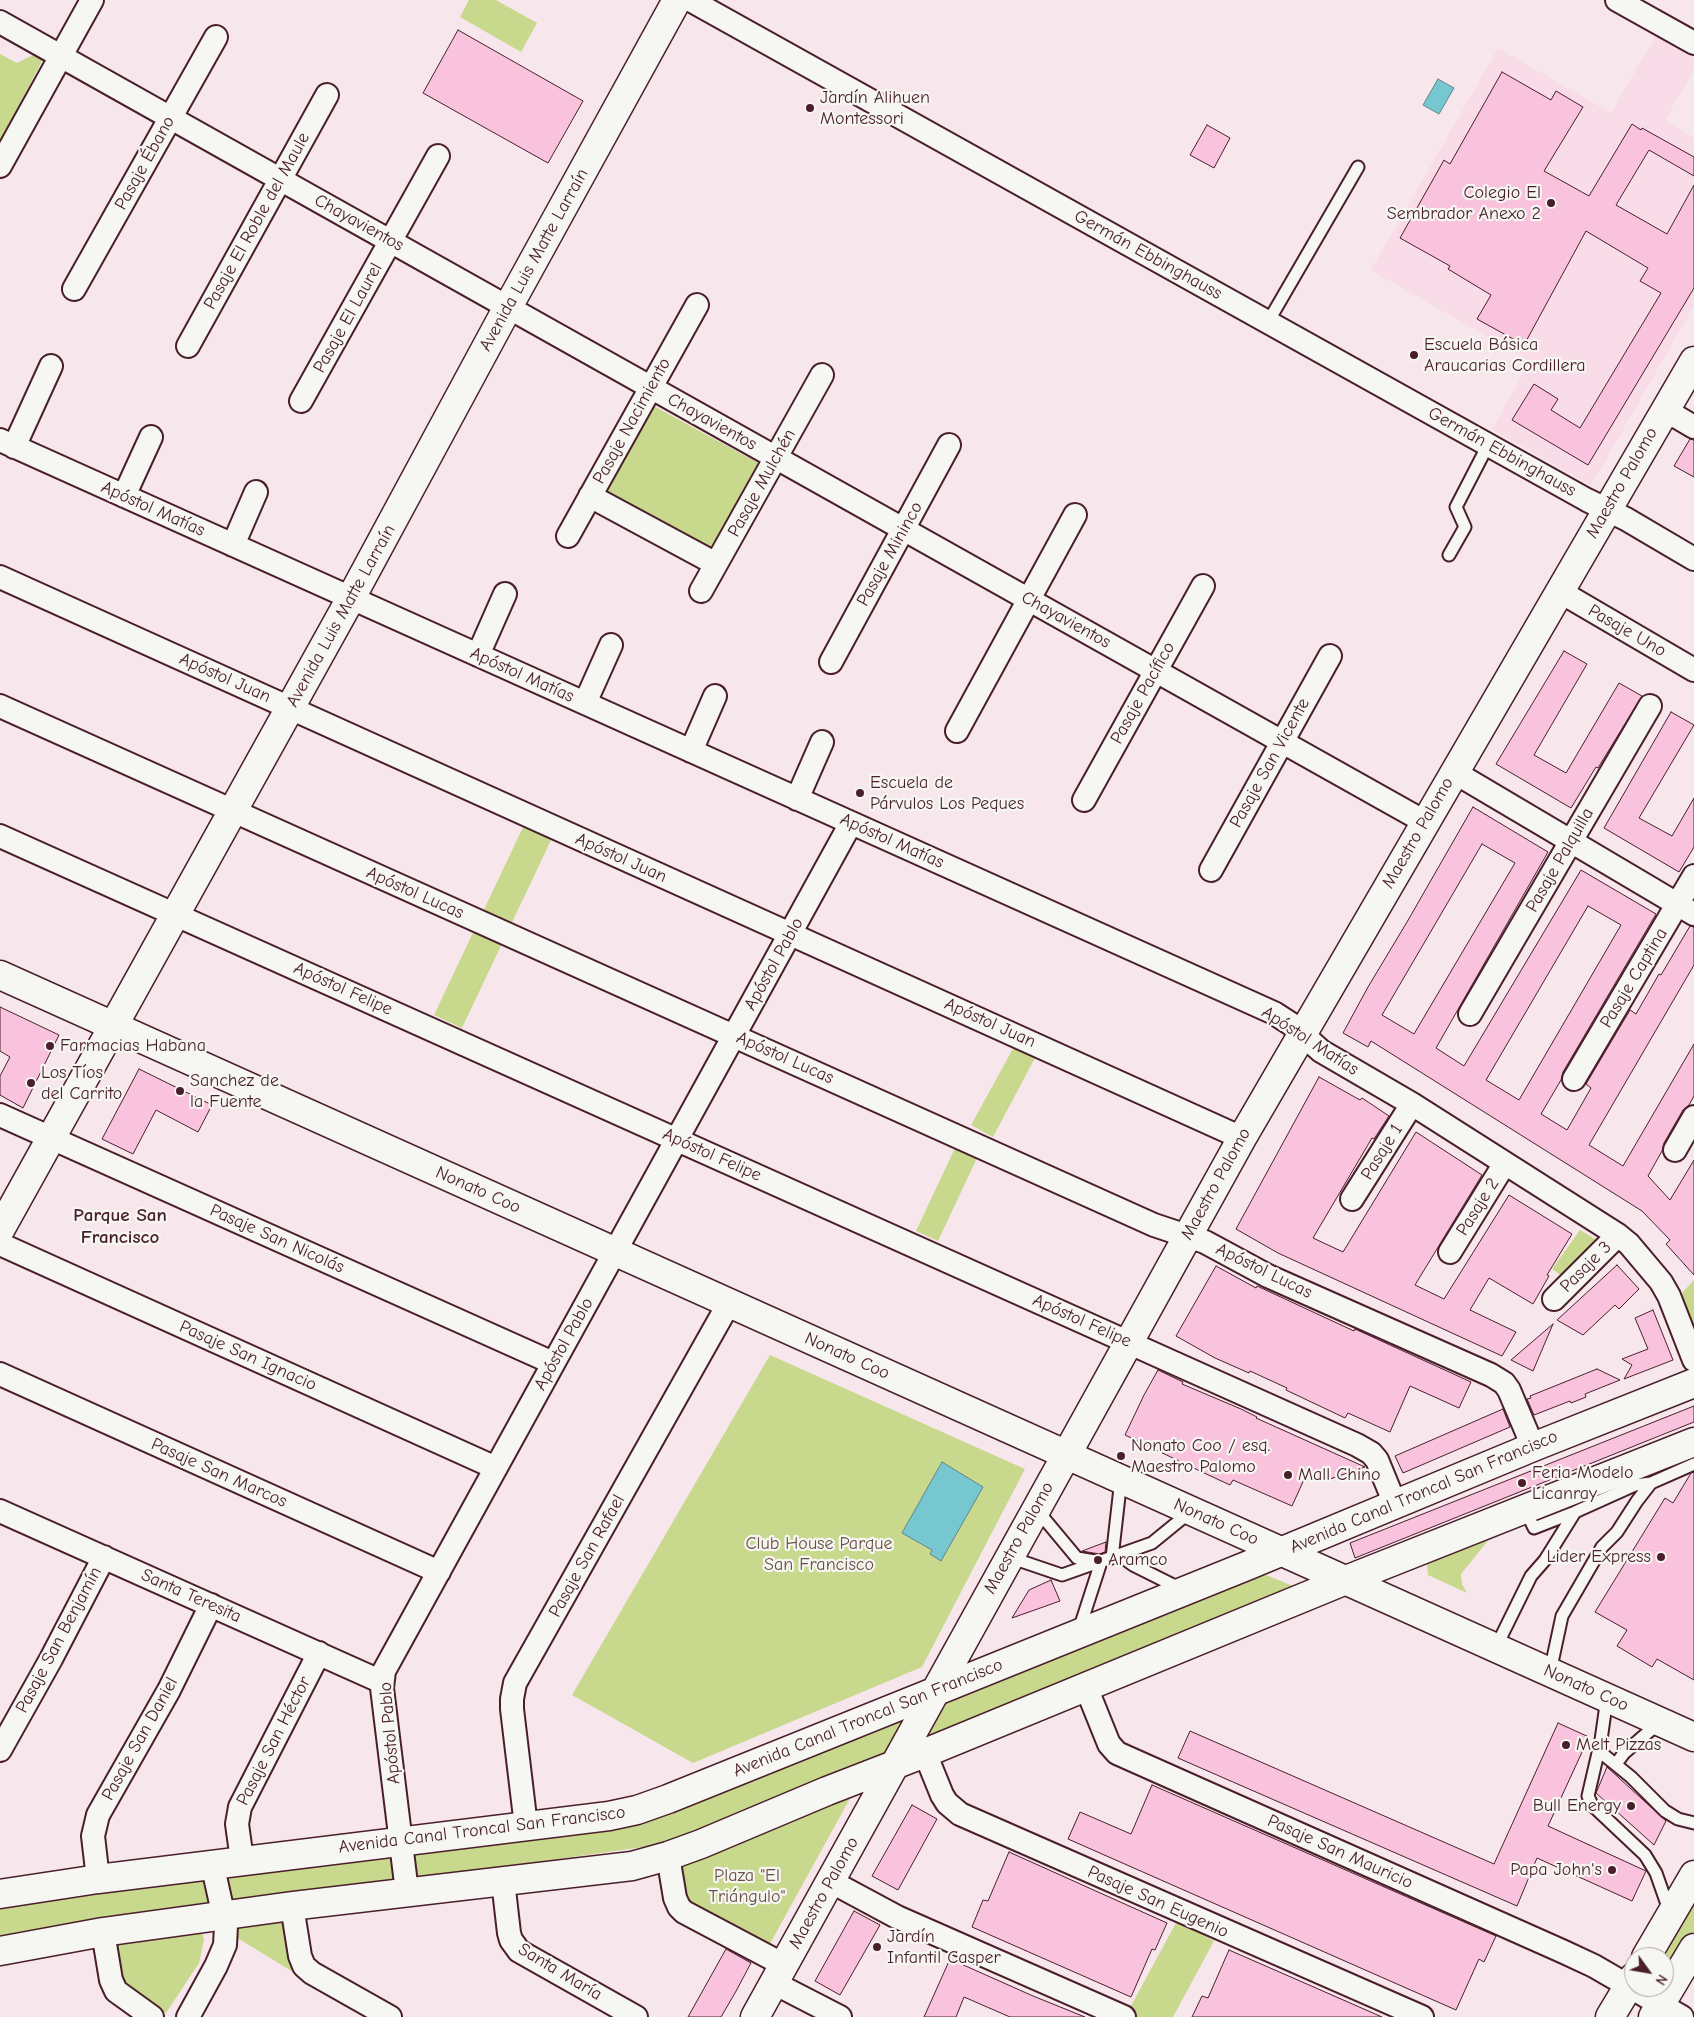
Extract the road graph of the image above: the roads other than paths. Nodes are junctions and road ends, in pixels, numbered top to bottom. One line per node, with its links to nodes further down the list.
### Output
1 (92, 0): 8 (street)
2 (677, 0): 18 (street, Avenida Luis Matte Larraín)
3 (690, 0): 19 (street, Germán Ebbinghauss)
4 (1616, 0): 7 (street)
5 (0, 22): 8 (street, Chayavientos)
6 (216, 38): 10 (street, Pasaje Ébano)
7 (1694, 43)
8 (61, 56): 10 (street, Chayavientos); 12 (street)
9 (327, 96): 14 (street, Pasaje El Roble del Maule)
10 (171, 118): 14 (street, Chayavientos); 16 (street, Pasaje Ébano)
11 (438, 156): 15 (street, Pasaje El Laurel)
12 (0, 166)
13 (1358, 168): 19 (lane)
14 (281, 179): 15 (street, Chayavientos); 20 (street, Pasaje El Roble del Maule)
15 (391, 241): 18 (street, Chayavientos); 25 (street, Pasaje El Laurel)
16 (74, 289)
17 (697, 305): 24 (street, Pasaje Nacimiento)
18 (508, 307): 24 (street, Chayavientos); 49 (street, Avenida Luis Matte Larraín)
19 (1268, 322): 31 (street, Germán Ebbinghauss)
20 (188, 346)
21 (1694, 360): 26 (street, Maestro Palomo)
22 (51, 366): 29 (street)
23 (822, 375): 32 (street, Pasaje Mulchén)
24 (651, 387): 32 (street, Chayavientos); 35 (street, Pasaje Nacimiento)
25 (301, 401)
26 (1665, 410): 27 (street); 36 (street, Maestro Palomo)
27 (1694, 427)
28 (150, 437): 34 (street)
29 (7, 444): 34 (street, Apóstol Matías)
30 (950, 445): 38 (street, Pasaje Mininco)
31 (1488, 445): 36 (street, Germán Ebbinghauss); 41 (lane)
32 (776, 458): 38 (street, Chayavientos); 43 (street, Pasaje Mulchén)
33 (256, 492): 40 (street)
34 (124, 496): 40 (street, Apóstol Matías)
35 (590, 496): 39 (street, Pasaje Nacimiento); 43 (street)
36 (1607, 509): 42 (street, Germán Ebbinghauss); 47 (street, Maestro Palomo)
37 (1075, 515): 50 (street)
38 (904, 529): 50 (street, Chayavientos); 54 (street, Pasaje Mininco)
39 (568, 536)
40 (233, 545): 49 (street, Apóstol Matías)
41 (1449, 555)
42 (1694, 559)
43 (716, 564): 46 (street, Pasaje Mulchén)
44 (0, 577): 61 (street, Apóstol Juan)
45 (1203, 586): 56 (street, Pasaje Pacífico)
46 (702, 591)
47 (1559, 591): 55 (street, Pasaje Uno); 66 (street, Maestro Palomo)
48 (506, 594): 52 (street)
49 (352, 598): 52 (street, Apóstol Matías); 61 (street, Avenida Luis Matte Larraín)
50 (1029, 600): 56 (street, Chayavientos); 62 (street)
51 (611, 645): 58 (street)
52 (478, 655): 58 (street, Apóstol Matías)
53 (1330, 656): 64 (street, Pasaje San Vicente)
54 (831, 662)
55 (1694, 670)
56 (1156, 671): 64 (street, Chayavientos); 68 (street, Pasaje Pacífico)
57 (715, 696): 65 (street)
58 (585, 703): 65 (street, Apóstol Matías)
59 (0, 706): 69 (street, Apóstol Lucas)
60 (1650, 706): 73 (street, Pasaje Palquilla)
61 (290, 708): 69 (street, Avenida Luis Matte Larraín); 78 (street, Apóstol Juan)
62 (957, 731)
63 (822, 742): 67 (street)
64 (1282, 742): 70 (street, Chayavientos); 74 (street, Pasaje San Vicente)
65 (691, 751): 67 (street, Apóstol Matías)
66 (1454, 772): 70 (street, Maestro Palomo); 73 (street)
67 (797, 799): 71 (street, Apóstol Matías)
68 (1084, 800)
69 (233, 811): 77 (street, Avenida Luis Matte Larraín); 82 (street, Apóstol Lucas)
70 (1425, 822): 83 (street, Maestro Palomo)
71 (851, 823): 78 (street, Apóstol Pablo); 83 (street, Apóstol Matías)
72 (0, 836): 77 (street, Apóstol Felipe)
73 (1571, 842): 76 (street); 80 (street, Pasaje Palquilla)
74 (1211, 870)
75 (1694, 876): 76 (street, Pasaje Captina)
76 (1686, 909): 84 (street, Pasaje Captina)
77 (176, 914): 81 (street, Avenida Luis Matte Larraín); 90 (street, Apóstol Felipe)
78 (790, 934): 82 (street, Apóstol Pablo); 89 (street, Apóstol Juan)
79 (0, 975): 81 (street, Nonato Coo)
80 (1470, 1014)
81 (113, 1026): 88 (street, Avenida Luis Matte Larraín); 98 (street, Nonato Coo)
82 (734, 1035): 90 (street, Apóstol Pablo); 96 (street, Apóstol Lucas)
83 (1302, 1035): 85 (street, Apóstol Matías); 89 (street, Maestro Palomo)
84 (1574, 1079)
85 (1412, 1104): 92 (street, Apóstol Matías); 93 (street, Pasaje 1)
86 (0, 1115): 88 (street, Pasaje San Nicolás)
87 (1694, 1117): 91 (street)
88 (51, 1137): 94 (street, Avenida Luis Matte Larraín); 104 (street, Pasaje San Nicolás)
89 (1242, 1138): 96 (street, Maestro Palomo)
90 (677, 1139): 98 (street, Apóstol Pablo); 102 (street, Apóstol Felipe)
91 (1675, 1150)
92 (1505, 1163): 95 (street, Apóstol Matías); 99 (street, Pasaje 2)
93 (1352, 1199)
94 (0, 1230)
95 (1618, 1235): 100 (street, Pasaje 3); 103 (street, Apóstol Matías)
96 (1187, 1236): 102 (street, Maestro Palomo); 108 (street, Apóstol Lucas)
97 (0, 1244): 111 (street, Pasaje San Ignacio)
98 (615, 1252): 101 (street, Nonato Coo); 104 (street, Apóstol Pablo)
99 (1450, 1252)
100 (1554, 1299)
101 (729, 1303): 109 (street, Nonato Coo); 145 (street, Pasaje San Rafael)
102 (1128, 1342): 109 (street, Maestro Palomo); 114 (street, Apóstol Felipe)
103 (1694, 1360)
104 (553, 1363): 111 (street, Apóstol Pablo)
105 (0, 1374): 125 (street, Pasaje San Marcos)
106 (1694, 1383): 108 (street, Avenida Canal Troncal San Francisco)
107 (1694, 1442): 119 (street)
108 (1533, 1447): 114 (street, Avenida Canal Troncal San Francisco)
109 (1066, 1454): 112 (street, Nonato Coo); 115 (street, Maestro Palomo)
110 (1694, 1464): 113 (lane)
111 (496, 1468): 125 (street, Apóstol Pablo)
112 (1122, 1479): 117 (street, Nonato Coo); 122 (lane)
113 (1651, 1482): 118 (lane); 132 (lane)
114 (1395, 1504): 120 (street, Avenida Canal Troncal San Francisco)
115 (1036, 1508): 123 (street, Maestro Palomo); 124 (lane)
116 (0, 1511): 121 (street, Santa Teresita)
117 (1192, 1511): 120 (street, Nonato Coo); 122 (lane)
118 (1576, 1512): 119 (lane); 130 (lane)
119 (1530, 1519): 126 (street)
120 (1282, 1551): 126 (street, Nonato Coo); 127 (street, Avenida Canal Troncal San Francisco)
121 (104, 1556): 128 (street, Santa Teresita); 139 (street, Pasaje San Benjamín)
122 (1116, 1556): 124 (lane); 127 (lane)
123 (1009, 1557): 124 (lane); 135 (street, Maestro Palomo)
124 (1101, 1562): 129 (lane)
125 (438, 1572): 133 (street, Apóstol Pablo)
126 (1346, 1580): 130 (street, Nonato Coo); 134 (street)
127 (1184, 1591): 129 (street, Avenida Canal Troncal San Francisco)
128 (211, 1605): 131 (street, Santa Teresita); 151 (street, Pasaje San Daniel)
129 (1078, 1634): 135 (street, Avenida Canal Troncal San Francisco)
130 (1496, 1647): 132 (street, Nonato Coo)
131 (319, 1653): 133 (street, Santa Teresita); 148 (street, Pasaje San Héctor)
132 (1550, 1672): 136 (street, Nonato Coo)
133 (382, 1682): 146 (street, Apóstol Pablo)
134 (1086, 1687): 141 (street); 164 (street, Pasaje San Mauricio)
135 (934, 1692): 143 (street, Maestro Palomo); 145 (street, Avenida Canal Troncal San Francisco)
136 (1607, 1698): 137 (street, Nonato Coo); 140 (lane)
137 (1660, 1721): 138 (street, Nonato Coo); 142 (lane)
138 (1694, 1737)
139 (0, 1750)
140 (1599, 1751): 142 (lane); 158 (lane)
141 (925, 1753): 143 (street); 175 (street, Pasaje San Eugenio)
142 (1616, 1764): 144 (lane)
143 (894, 1766): 147 (street); 153 (street, Maestro Palomo)
144 (1694, 1822)
145 (526, 1826): 146 (street, Avenida Canal Troncal San Francisco)
146 (401, 1841): 148 (street, Avenida Canal Troncal San Francisco); 154 (street, Apóstol Pablo)
147 (668, 1856): 152 (street); 163 (street)
148 (242, 1860): 149 (street, Avenida Canal Troncal San Francisco)
149 (212, 1864): 151 (street, Avenida Canal Troncal San Francisco); 157 (street)
150 (1694, 1875): 158 (street)
151 (98, 1878): 155 (street, Avenida Canal Troncal San Francisco)
152 (503, 1881): 154 (street); 171 (street, Santa María)
153 (830, 1881): 163 (street, Maestro Palomo); 174 (street)
154 (407, 1892): 156 (street)
155 (0, 1894)
156 (292, 1906): 157 (street); 170 (street)
157 (224, 1915): 159 (street); 169 (street)
158 (1670, 1915): 160 (street)
159 (103, 1932): 162 (street); 168 (street)
160 (1652, 1947)
161 (1694, 1948): 167 (street)
162 (0, 1951)
163 (779, 1974): 172 (street, Maestro Palomo); 173 (street)
164 (1624, 1979)
165 (1624, 1994): 176 (street)
166 (1647, 1997): 167 (street, Pasaje San Mauricio)
167 (1665, 2013)
168 (152, 2017)
169 (188, 2017)
170 (390, 2017)
171 (636, 2017)
172 (755, 2017)
173 (840, 2017)
174 (1124, 2017)
175 (1422, 2017)
176 (1610, 2017)

